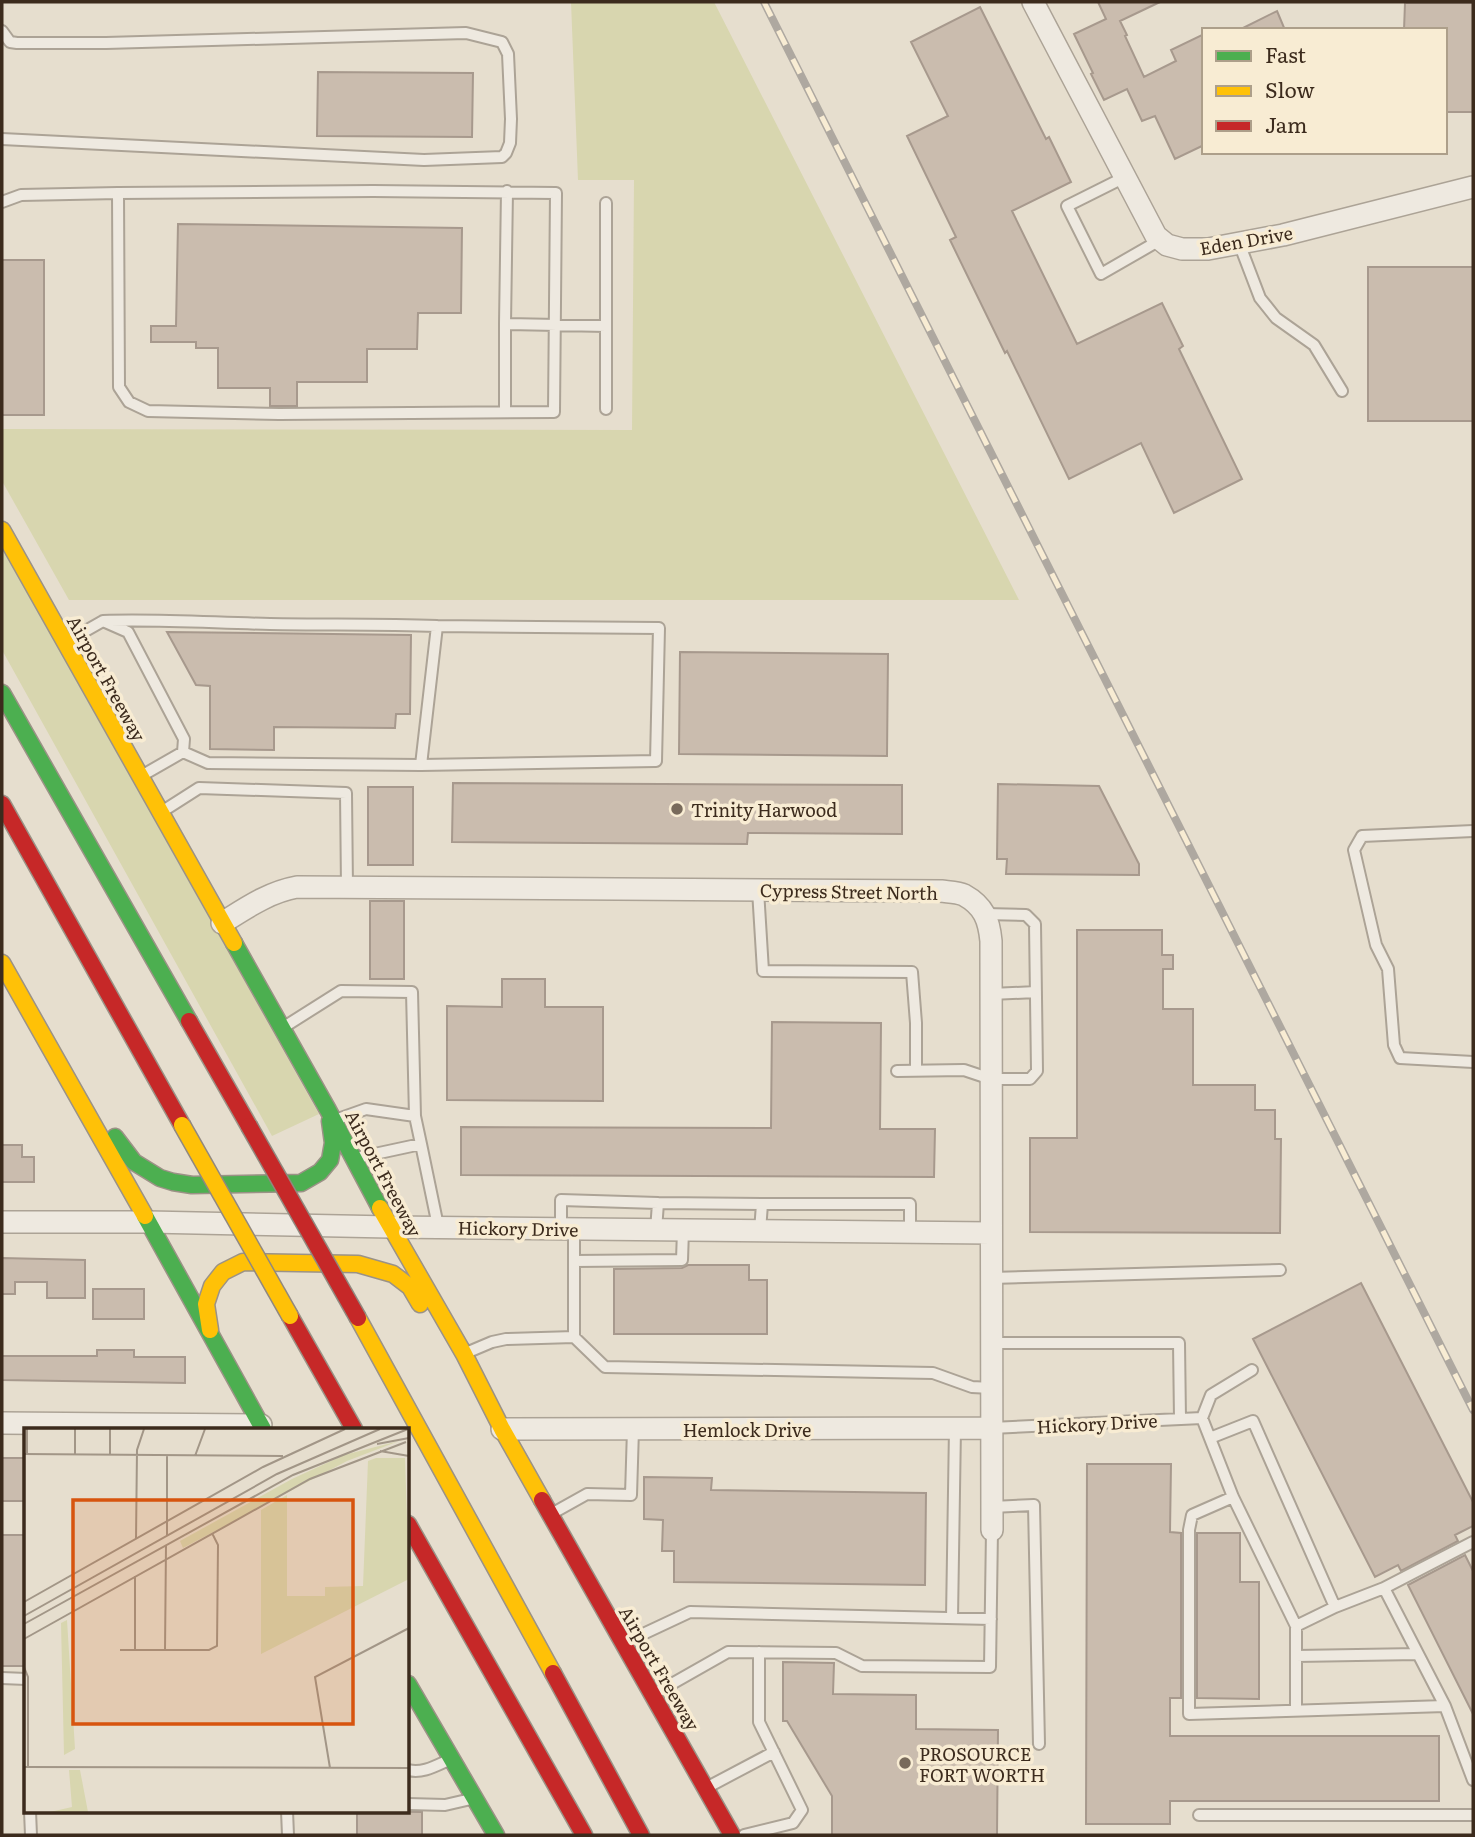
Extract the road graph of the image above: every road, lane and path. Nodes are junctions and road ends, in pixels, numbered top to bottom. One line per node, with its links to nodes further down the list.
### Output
1 (1033, 2): 4 (street)
2 (2, 31): 3 (lane)
3 (2, 139)
4 (1125, 177): 10 (street); 10 (lane)
5 (1473, 187): 11 (street, Eden Drive)
6 (507, 191): 7 (lane); 12 (lane); 13 (lane)
7 (118, 193): 8 (lane); 17 (lane)
8 (2, 202)
9 (606, 203): 14 (lane)
10 (1160, 240): 11 (street, Eden Drive)
11 (1239, 243): 15 (lane)
12 (505, 324): 13 (lane); 17 (lane)
13 (554, 324): 14 (lane); 17 (lane)
14 (606, 326): 16 (lane)
15 (1342, 391)
16 (606, 409)
17 (505, 411)
18 (2, 530): 21 (main road, Airport Freeway)
19 (103, 621): 20 (lane); 21 (lane); 23 (lane)
20 (437, 626): 24 (lane); 24 (lane)
21 (65, 643): 25 (main road, Airport Freeway)
22 (2, 693): 114 (main road, bridge)
23 (183, 752): 24 (lane); 25 (lane)
24 (421, 765)
25 (140, 776): 27 (main road, Airport Freeway)
26 (2, 804): 71 (main road, bridge)
27 (160, 813): 29 (lane); 32 (main road, Airport Freeway)
28 (1473, 831): 38 (lane)
29 (347, 888): 30 (street, Cypress Street North); 32 (street, Cypress Street North)
30 (758, 890): 31 (street, Cypress Street North); 40 (lane)
31 (985, 914): 34 (lane); 35 (street)
32 (222, 923): 36 (main road, Airport Freeway)
33 (4, 972): 37 (main road)
34 (1036, 992): 35 (lane); 41 (lane)
35 (991, 994): 41 (street)
36 (282, 1029): 42 (main road, Airport Freeway); 43 (lane)
37 (44, 1038): 42 (main road); 49 (main road)
38 (1473, 1062)
39 (897, 1071): 40 (lane)
40 (916, 1071): 41 (lane)
41 (991, 1079): 57 (street)
42 (330, 1115): 43 (lane); 45 (main road, Airport Freeway)
43 (415, 1116): 44 (lane)
44 (421, 1144): 45 (lane); 50 (lane)
45 (354, 1158): 51 (main road, Airport Freeway)
46 (658, 1203): 47 (lane); 52 (lane); 53 (lane)
47 (762, 1205): 55 (lane); 56 (lane)
48 (2, 1222): 49 (street, Hickory Drive)
49 (149, 1222): 51 (street, Hickory Drive); 61 (main road)
50 (438, 1226): 51 (street, Hickory Drive); 52 (street, Hickory Drive)
51 (390, 1227): 64 (main road, Airport Freeway)
52 (567, 1229): 53 (street, Hickory Drive); 58 (lane)
53 (656, 1230): 54 (street, Hickory Drive)
54 (682, 1230): 55 (street, Hickory Drive); 58 (lane)
55 (760, 1231): 56 (street, Hickory Drive)
56 (909, 1232): 57 (street, Hickory Drive)
57 (991, 1233): 60 (street)
58 (574, 1261): 62 (lane)
59 (1280, 1270): 60 (lane)
60 (991, 1278): 63 (street)
61 (211, 1336): 64 (main road); 70 (main road)
62 (574, 1337): 64 (lane); 66 (lane)
63 (991, 1343): 66 (street); 67 (lane)
64 (464, 1354): 74 (main road, Airport Freeway)
65 (1252, 1370): 68 (lane)
66 (991, 1388): 73 (street)
67 (1180, 1419): 68 (lane, Hickory Drive); 73 (lane, Hickory Drive)
68 (1202, 1419): 76 (lane)
69 (2, 1423): 70 (street)
70 (262, 1427)
71 (353, 1428)
72 (955, 1428): 73 (street, Hemlock Drive); 75 (street, Hemlock Drive); 85 (lane)
73 (991, 1428): 78 (street)
74 (502, 1429): 75 (street, Hemlock Drive); 79 (main road, Airport Freeway)
75 (633, 1429): 79 (lane)
76 (1210, 1438): 77 (lane); 84 (lane)
77 (1233, 1497): 87 (lane); 97 (lane)
78 (992, 1507): 81 (street); 98 (lane)
79 (550, 1515): 88 (main road, Airport Freeway)
80 (410, 1528): 113 (main road)
81 (992, 1531): 86 (lane)
82 (1473, 1542): 83 (lane)
83 (1384, 1588): 84 (lane); 90 (lane)
84 (1335, 1607): 87 (lane)
85 (952, 1618): 86 (lane); 88 (lane)
86 (991, 1619): 89 (lane)
87 (1296, 1626): 91 (lane)
88 (623, 1643): 95 (main road, Airport Freeway)
89 (759, 1652): 95 (lane); 99 (lane)
90 (1418, 1654): 91 (lane); 96 (lane)
91 (1296, 1657): 97 (lane)
92 (2, 1678): 93 (lane)
93 (24, 1679)
94 (410, 1687): 100 (main road)
95 (653, 1695): 103 (main road, Airport Freeway)
96 (1445, 1706): 97 (lane); 102 (lane)
97 (1296, 1711)
98 (1038, 1744)
99 (774, 1752): 103 (lane); 116 (lane)
100 (451, 1759): 101 (lane); 104 (main road)
101 (410, 1771)
102 (1473, 1780)
103 (706, 1788): 115 (main road, Airport Freeway)
104 (474, 1798): 105 (lane); 112 (main road)
105 (410, 1804)
106 (30, 1812): 110 (lane)
107 (287, 1812): 111 (lane)
108 (1199, 1815): 109 (lane)
109 (1473, 1815)
110 (31, 1835)
111 (288, 1835)
112 (496, 1835)
113 (584, 1835)
114 (641, 1835)
115 (732, 1835)
116 (744, 1835)

